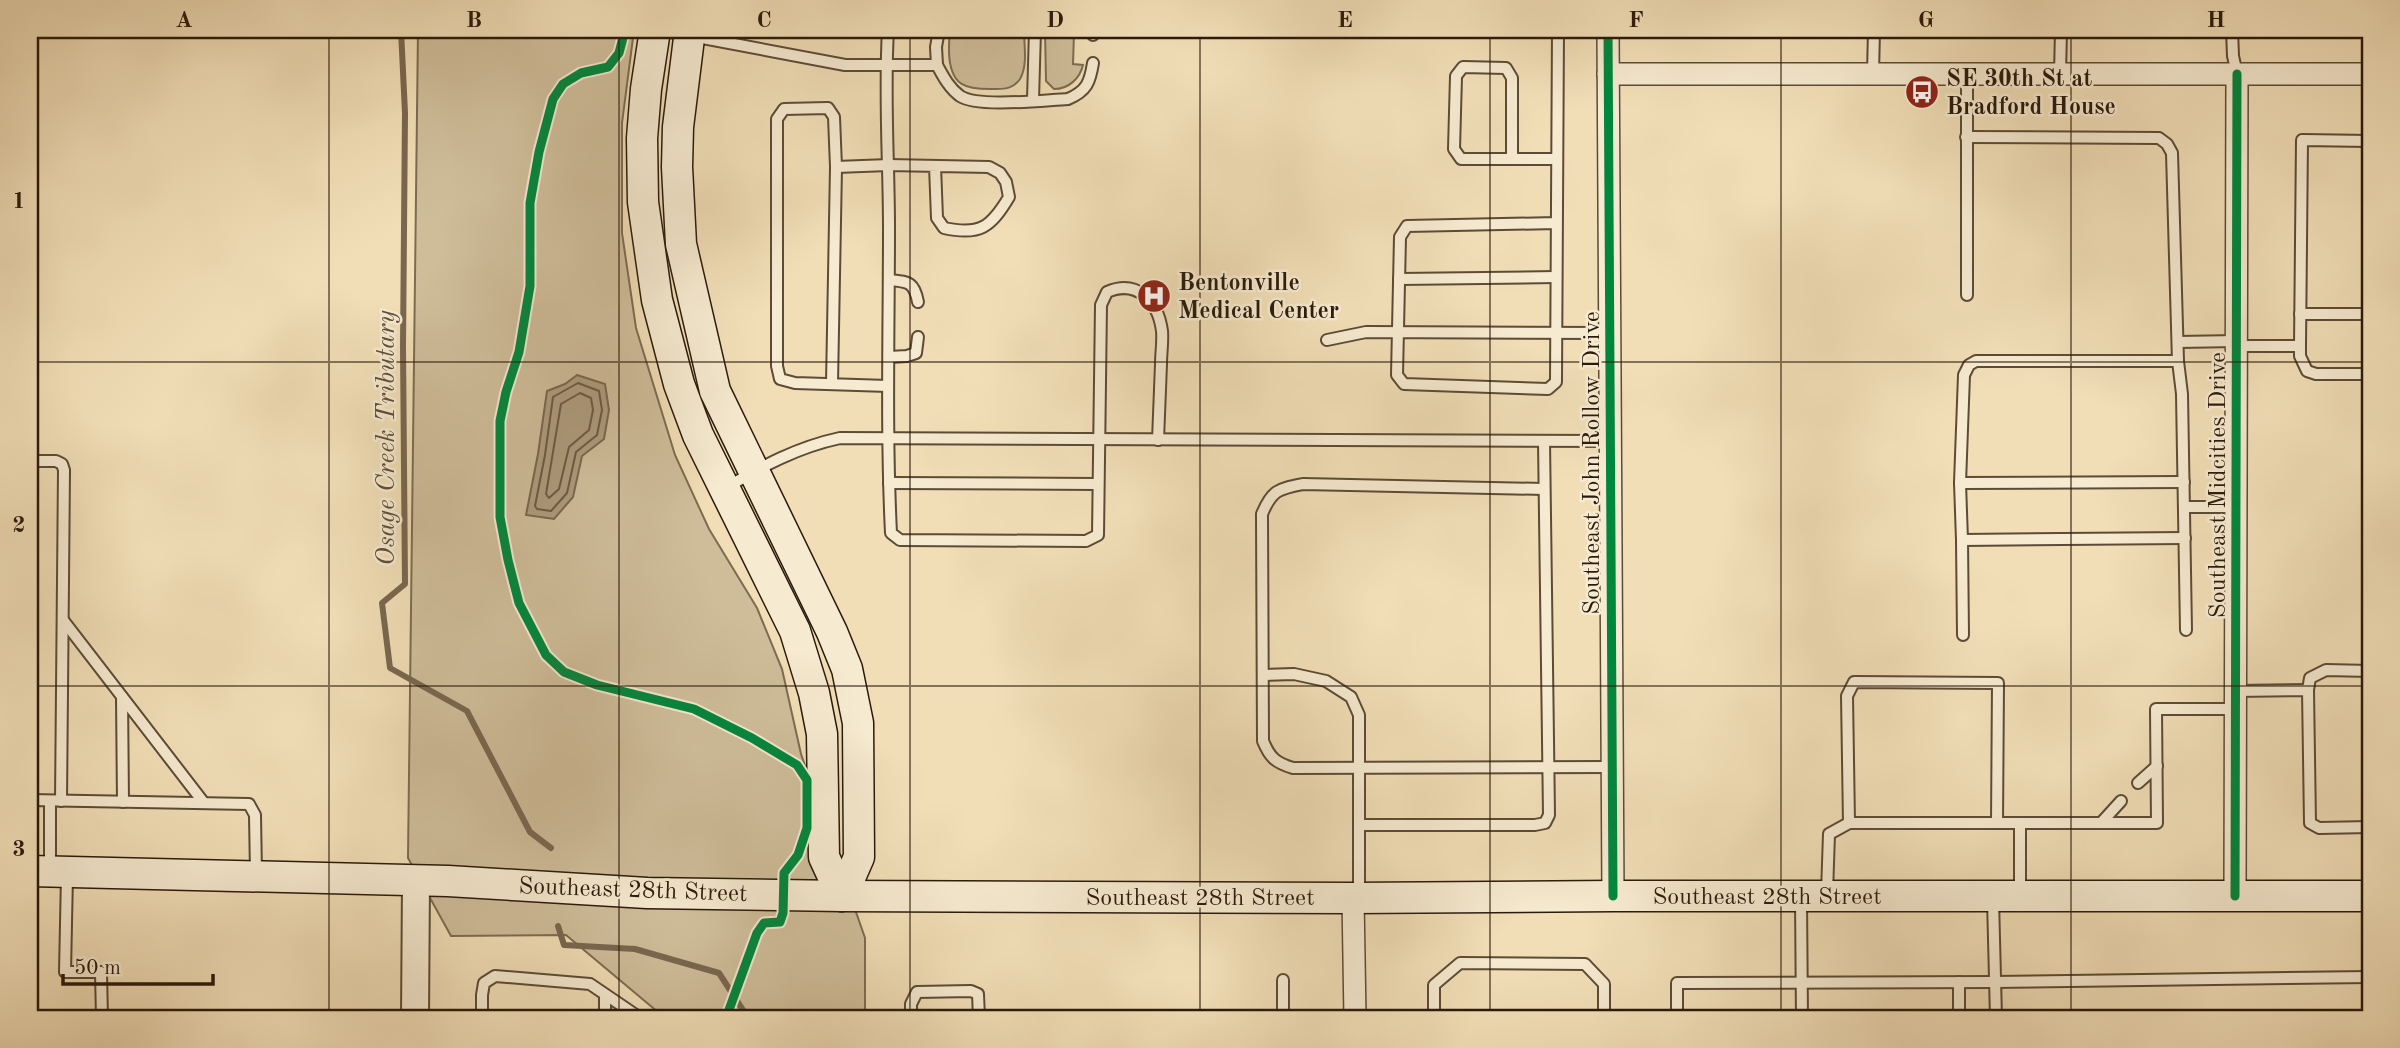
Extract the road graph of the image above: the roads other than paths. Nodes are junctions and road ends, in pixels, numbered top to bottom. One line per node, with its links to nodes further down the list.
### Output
1 (888, 30): 12 (lane)
2 (939, 30): 11 (lane)
3 (1035, 30): 19 (lane)
4 (1558, 30): 23 (lane)
5 (1608, 30): 13 (street, Southeast John Rollow Drive)
6 (1874, 30): 14 (lane)
7 (2061, 30): 16 (lane)
8 (2232, 30): 17 (lane)
9 (673, 31): 12 (lane); 54 (main road); 60 (main road)
10 (1093, 63): 19 (lane)
11 (937, 65): 12 (lane); 19 (lane)
12 (886, 66): 24 (lane)
13 (1608, 74): 14 (street); 37 (street, Southeast John Rollow Drive)
14 (1873, 74): 15 (street)
15 (1967, 74): 16 (street); 20 (lane)
16 (2060, 74): 17 (street)
17 (2237, 74): 18 (street); 41 (street, Southeast Midcities Drive)
18 (2370, 74)
19 (1033, 100)
20 (1966, 137): 31 (lane); 40 (lane)
21 (2370, 141): 33 (lane)
22 (1512, 159): 22 (lane); 23 (lane)
23 (1557, 159): 27 (lane)
24 (889, 165): 25 (lane); 26 (lane); 30 (lane)
25 (935, 166): 25 (lane)
26 (836, 167): 46 (lane); 46 (lane)
27 (1556, 223): 28 (lane); 29 (lane)
28 (1556, 277): 29 (lane); 36 (lane)
29 (1399, 279): 35 (lane)
30 (889, 280): 32 (lane); 43 (lane)
31 (1967, 295)
32 (918, 302)
33 (2300, 314): 34 (lane); 42 (lane)
34 (2370, 314)
35 (1397, 332): 36 (lane); 36 (lane); 39 (lane)
36 (1555, 333): 37 (lane)
37 (1609, 333): 52 (street, Southeast John Rollow Drive)
38 (918, 337): 43 (lane)
39 (1327, 340)
40 (2178, 342): 41 (lane); 44 (lane)
41 (2237, 344): 42 (lane); 62 (street, Southeast Midcities Drive)
42 (2300, 346): 45 (lane)
43 (889, 357): 47 (lane)
44 (2178, 361): 55 (lane); 57 (lane)
45 (2370, 374)
46 (832, 384): 47 (lane)
47 (888, 386): 48 (lane)
48 (887, 438): 49 (lane); 54 (lane); 56 (lane)
49 (1098, 440): 50 (lane); 50 (lane); 58 (lane)
50 (1158, 440): 51 (lane)
51 (1544, 441): 52 (lane); 59 (lane)
52 (1610, 441): 75 (street, Southeast John Rollow Drive)
53 (30, 461): 65 (lane)
54 (754, 471): 60 (lane); 92 (main road)
55 (2184, 482): 57 (lane); 61 (lane)
56 (889, 483): 58 (lane); 58 (lane)
57 (1960, 483): 64 (lane)
58 (1098, 484)
59 (1544, 489): 69 (lane); 73 (lane)
60 (724, 490): 92 (main road)
61 (2184, 507): 62 (lane); 63 (lane)
62 (2236, 507): 72 (street, Southeast Midcities Drive)
63 (2185, 538): 64 (lane); 66 (lane)
64 (1962, 540): 67 (lane)
65 (63, 620): 71 (lane); 79 (lane)
66 (2186, 630)
67 (1963, 635)
68 (2370, 671): 70 (lane)
69 (1263, 675): 76 (lane); 76 (lane)
70 (2308, 690): 72 (lane); 88 (lane)
71 (122, 697): 81 (lane); 82 (lane)
72 (2236, 700): 74 (lane); 96 (street, Southeast Midcities Drive)
73 (1548, 766): 75 (lane); 76 (lane); 87 (lane)
74 (2157, 766): 77 (lane); 86 (lane)
75 (1612, 767): 93 (street, Southeast John Rollow Drive)
76 (1359, 768): 87 (lane)
77 (2138, 783)
78 (30, 800): 79 (lane)
79 (55, 801): 81 (lane); 89 (lane)
80 (2121, 801): 86 (lane)
81 (123, 802): 82 (lane)
82 (204, 803): 90 (lane)
83 (1849, 823): 84 (lane); 84 (lane); 94 (lane)
84 (1997, 823): 85 (lane)
85 (2020, 823): 86 (lane); 95 (lane)
86 (2101, 823)
87 (1359, 825): 98 (lane)
88 (2370, 827)
89 (49, 872): 90 (main road, Southeast 28th Street); 105 (lane)
90 (256, 877): 91 (main road, Southeast 28th Street)
91 (416, 881): 92 (main road, Southeast 28th Street); 106 (street)
92 (842, 895): 98 (main road, Southeast 28th Street)
93 (1613, 896): 94 (main road, Southeast 28th Street); 98 (main road, Southeast 28th Street)
94 (1814, 896): 95 (main road, Southeast 28th Street); 103 (lane)
95 (2007, 896): 96 (main road, Southeast 28th Street); 102 (lane)
96 (2235, 896): 97 (main road, Southeast 28th Street)
97 (2370, 896)
98 (1356, 898): 113 (street)
99 (2370, 977): 102 (lane)
100 (1283, 980): 112 (lane)
101 (1959, 982): 102 (lane); 103 (lane); 118 (lane)
102 (1995, 982): 119 (lane)
103 (1802, 983): 116 (lane); 117 (lane)
104 (605, 995): 107 (lane); 108 (lane); 109 (lane)
105 (102, 1018)
106 (415, 1018)
107 (482, 1018)
108 (605, 1018)
109 (640, 1018)
110 (911, 1018): 111 (lane)
111 (979, 1018)
112 (1283, 1018)
113 (1355, 1018)
114 (1434, 1018): 115 (lane)
115 (1604, 1018)
116 (1677, 1018)
117 (1802, 1018)
118 (1959, 1018)
119 (1996, 1018)

